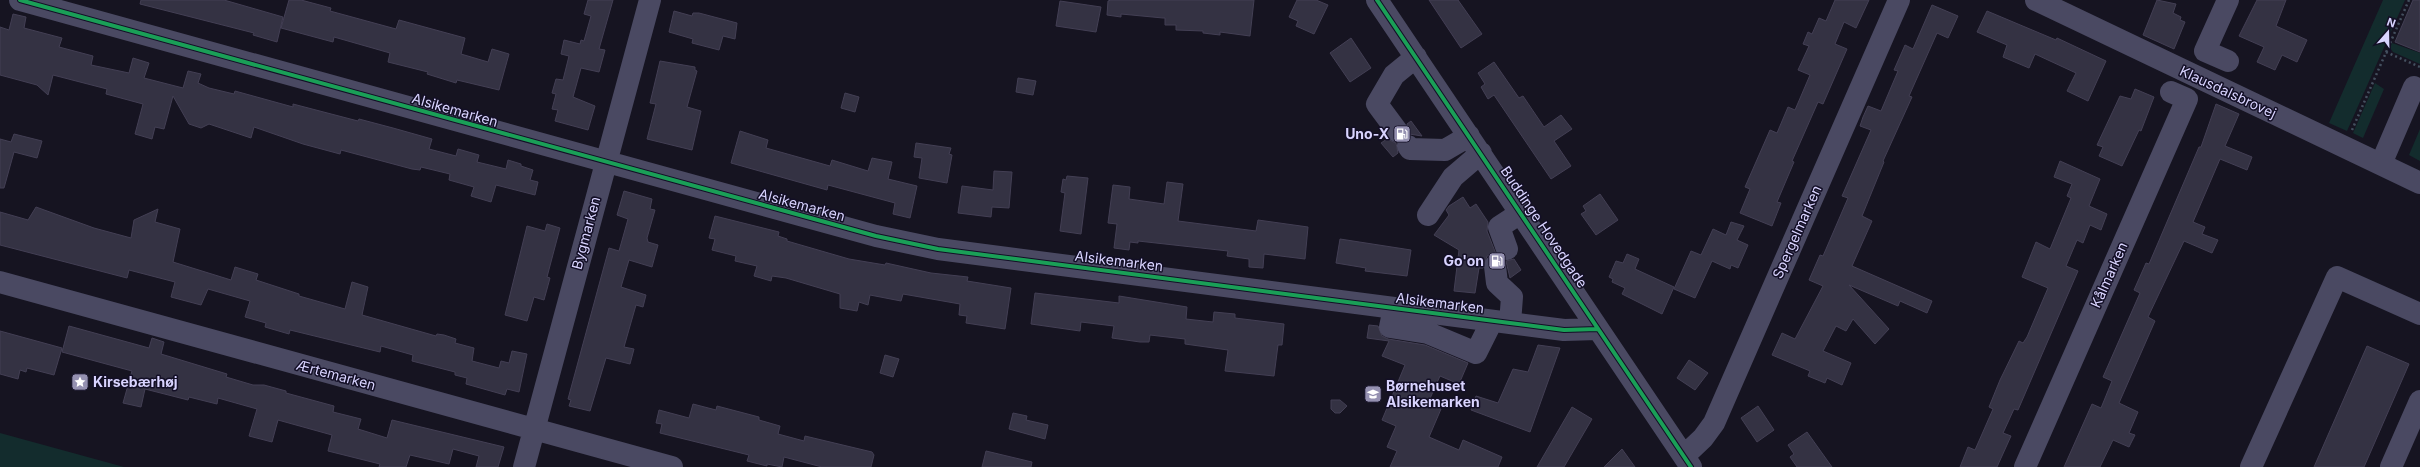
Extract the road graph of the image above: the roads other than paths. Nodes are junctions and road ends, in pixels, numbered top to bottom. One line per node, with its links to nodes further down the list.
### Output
1 (20, 0): 12 (street, Alsikemarken)
2 (650, 0): 12 (street, Bygmarken)
3 (1377, 0): 7 (street, Buddinge Hovedgade)
4 (1898, 0): 24 (street, Spergelmarken)
5 (2036, 0): 13 (street, Klausdalsbrovej)
6 (2228, 0): 8 (street)
7 (1416, 57): 11 (street, Buddinge Hovedgade); 11 (street)
8 (2228, 61)
9 (2414, 87): 13 (street)
10 (2171, 92): 27 (street, Kålmarken)
11 (1475, 144): 15 (street, Buddinge Hovedgade); 16 (street)
12 (605, 163): 18 (street, Alsikemarken); 23 (street, Bygmarken)
13 (2381, 164): 14 (street, Klausdalsbrovej)
14 (2420, 183)
15 (1522, 212): 20 (street); 21 (street, Buddinge Hovedgade)
16 (1428, 215)
17 (0, 282): 23 (street, Ærtemarken)
18 (1394, 308): 20 (street, Alsikemarken); 20 (street)
19 (2420, 314): 28 (street)
20 (1501, 322): 21 (street, Alsikemarken)
21 (1598, 329): 24 (street, Buddinge Hovedgade)
22 (2420, 401): 29 (street)
23 (534, 430): 25 (street, Bygmarken); 26 (street, Ærtemarken)
24 (1688, 462)
25 (524, 467)
26 (672, 467)
27 (2025, 467)
28 (2251, 467)
29 (2391, 467)

